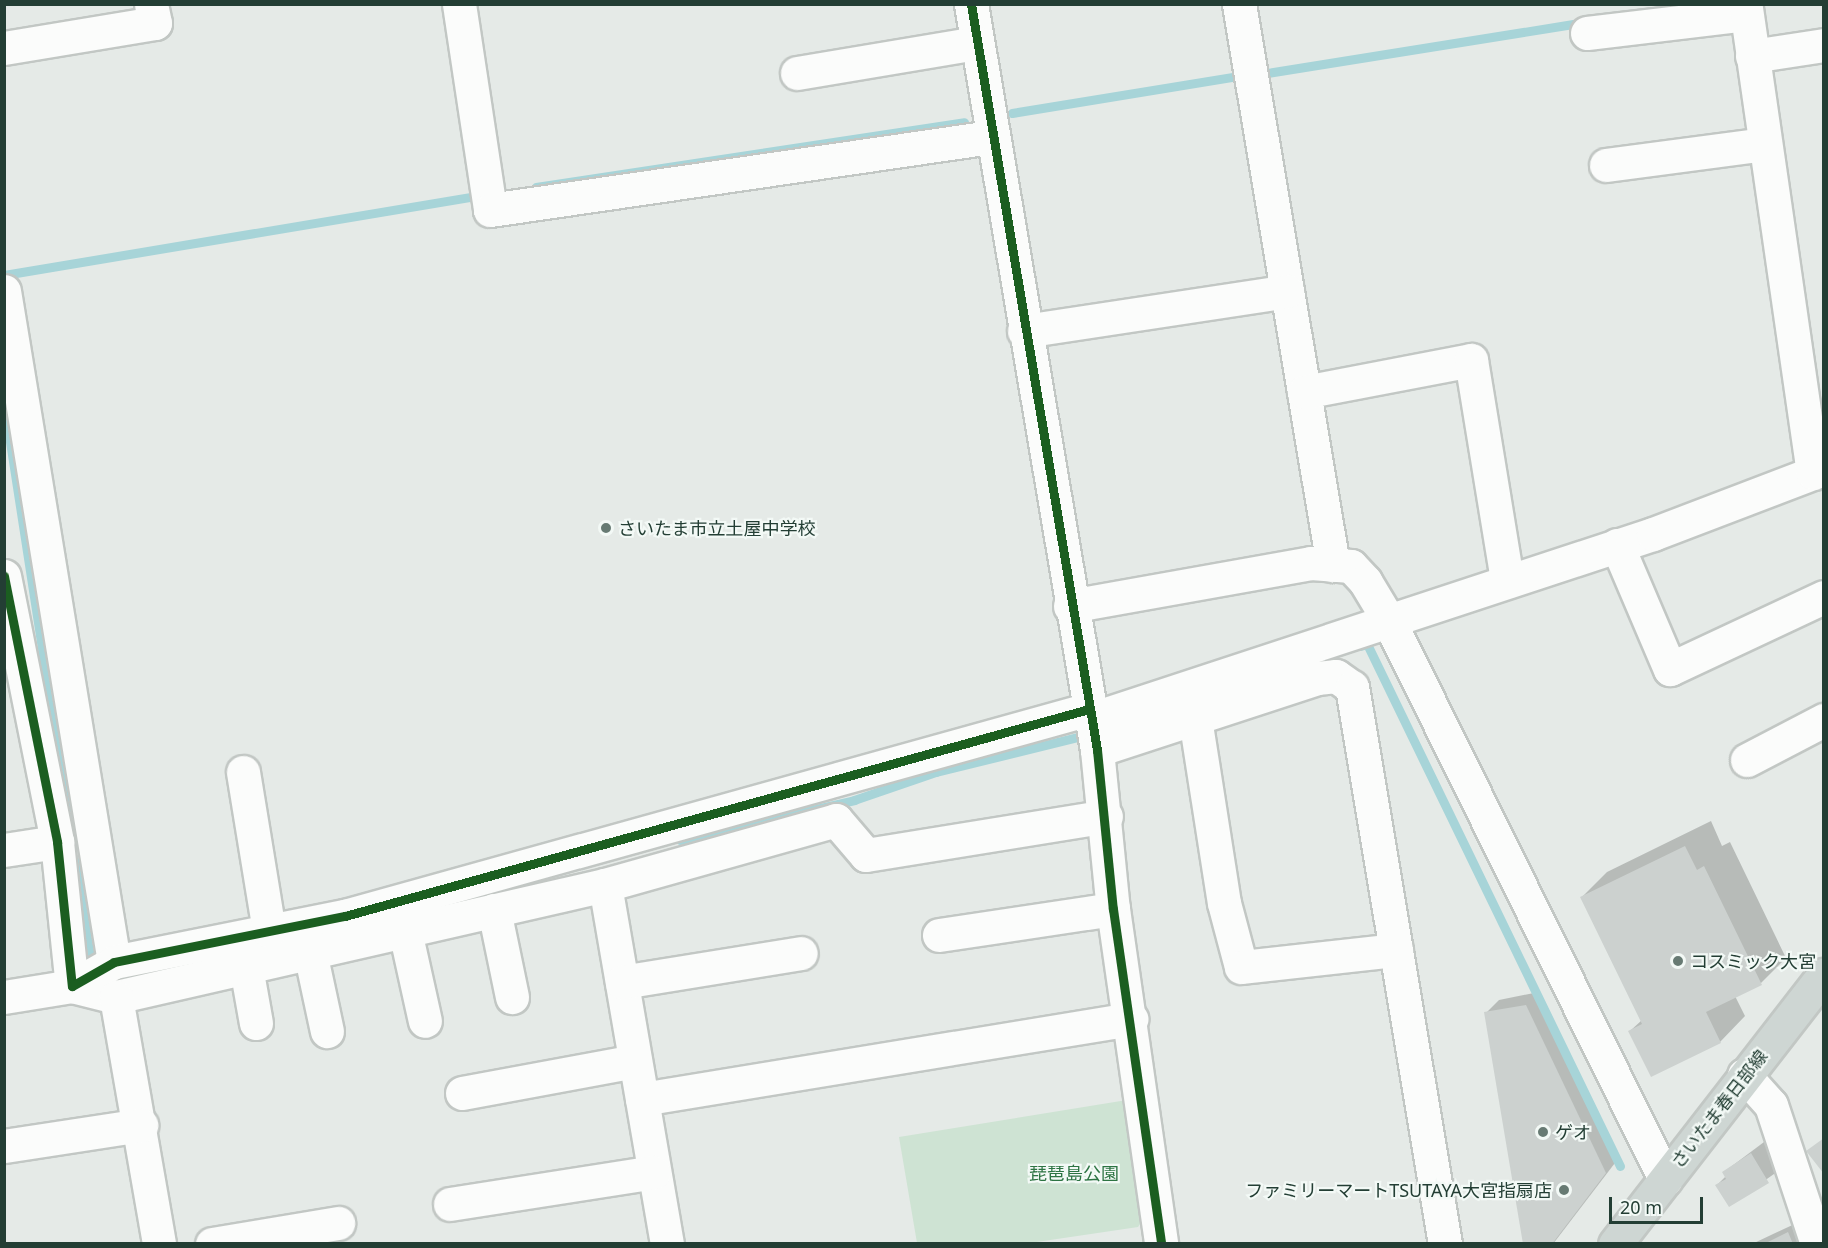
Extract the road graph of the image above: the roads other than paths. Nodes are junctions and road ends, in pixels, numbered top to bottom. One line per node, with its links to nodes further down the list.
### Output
1 (151, 4): 9 (street)
2 (459, 4): 12 (street)
3 (971, 4): 7 (street)
4 (1239, 4): 15 (street)
5 (1745, 9): 6 (street); 10 (street)
6 (1587, 33)
7 (977, 43): 11 (street); 12 (street)
8 (1824, 45): 10 (street)
9 (4, 48)
10 (1752, 56): 13 (street)
11 (797, 73)
12 (991, 137): 17 (street)
13 (1765, 144): 14 (street); 19 (street)
14 (1606, 165)
15 (1287, 291): 17 (street); 18 (street)
16 (5, 294): 45 (street)
17 (1024, 331): 25 (street)
18 (1304, 392): 21 (street); 23 (street)
19 (1820, 480): 20 (street)
20 (1617, 545): 23 (street); 24 (street)
21 (1333, 565): 25 (street); 26 (street)
22 (4, 576): 27 (street)
23 (1507, 581): 26 (street)
24 (1824, 597)
25 (1070, 606): 30 (street)
26 (1389, 621): 30 (street); 64 (street)
27 (17, 701): 34 (street)
28 (1195, 718): 30 (street); 42 (street); 42 (street)
29 (1824, 720): 31 (street)
30 (1093, 729): 33 (street); 39 (street)
31 (1747, 760)
32 (243, 772): 39 (street)
33 (1106, 816): 36 (street); 37 (street)
34 (57, 842): 35 (street); 49 (street)
35 (4, 850)
36 (605, 885): 38 (street); 48 (street)
37 (1113, 909): 41 (street); 53 (street)
38 (494, 910): 40 (street); 52 (street)
39 (269, 931): 45 (street)
40 (405, 931): 43 (street); 54 (street)
41 (939, 935)
42 (1396, 950): 71 (street)
43 (310, 952): 46 (street); 56 (street)
44 (801, 953): 48 (street)
45 (114, 962): 49 (street)
46 (246, 967): 51 (street); 55 (street)
47 (1824, 975): 58 (main road, さいたま春日部線)
48 (622, 982): 57 (street)
49 (72, 986): 50 (street); 51 (street)
50 (4, 997)
51 (116, 997): 61 (street)
52 (512, 997)
53 (1132, 1019): 60 (street); 67 (street)
54 (425, 1021)
55 (256, 1023)
56 (327, 1030)
57 (635, 1061): 59 (street); 60 (street)
58 (1744, 1075): 64 (main road, さいたま春日部線); 73 (street)
59 (462, 1093)
60 (642, 1099): 63 (street)
61 (141, 1125): 62 (street); 68 (street)
62 (4, 1146)
63 (654, 1172): 65 (street); 70 (street)
64 (1665, 1179): 72 (main road, さいたま春日部線)
65 (450, 1204)
66 (338, 1223): 69 (street)
67 (1154, 1242)
68 (159, 1244)
69 (212, 1244)
70 (667, 1244)
71 (1445, 1244)
72 (1615, 1244)
73 (1817, 1244)

